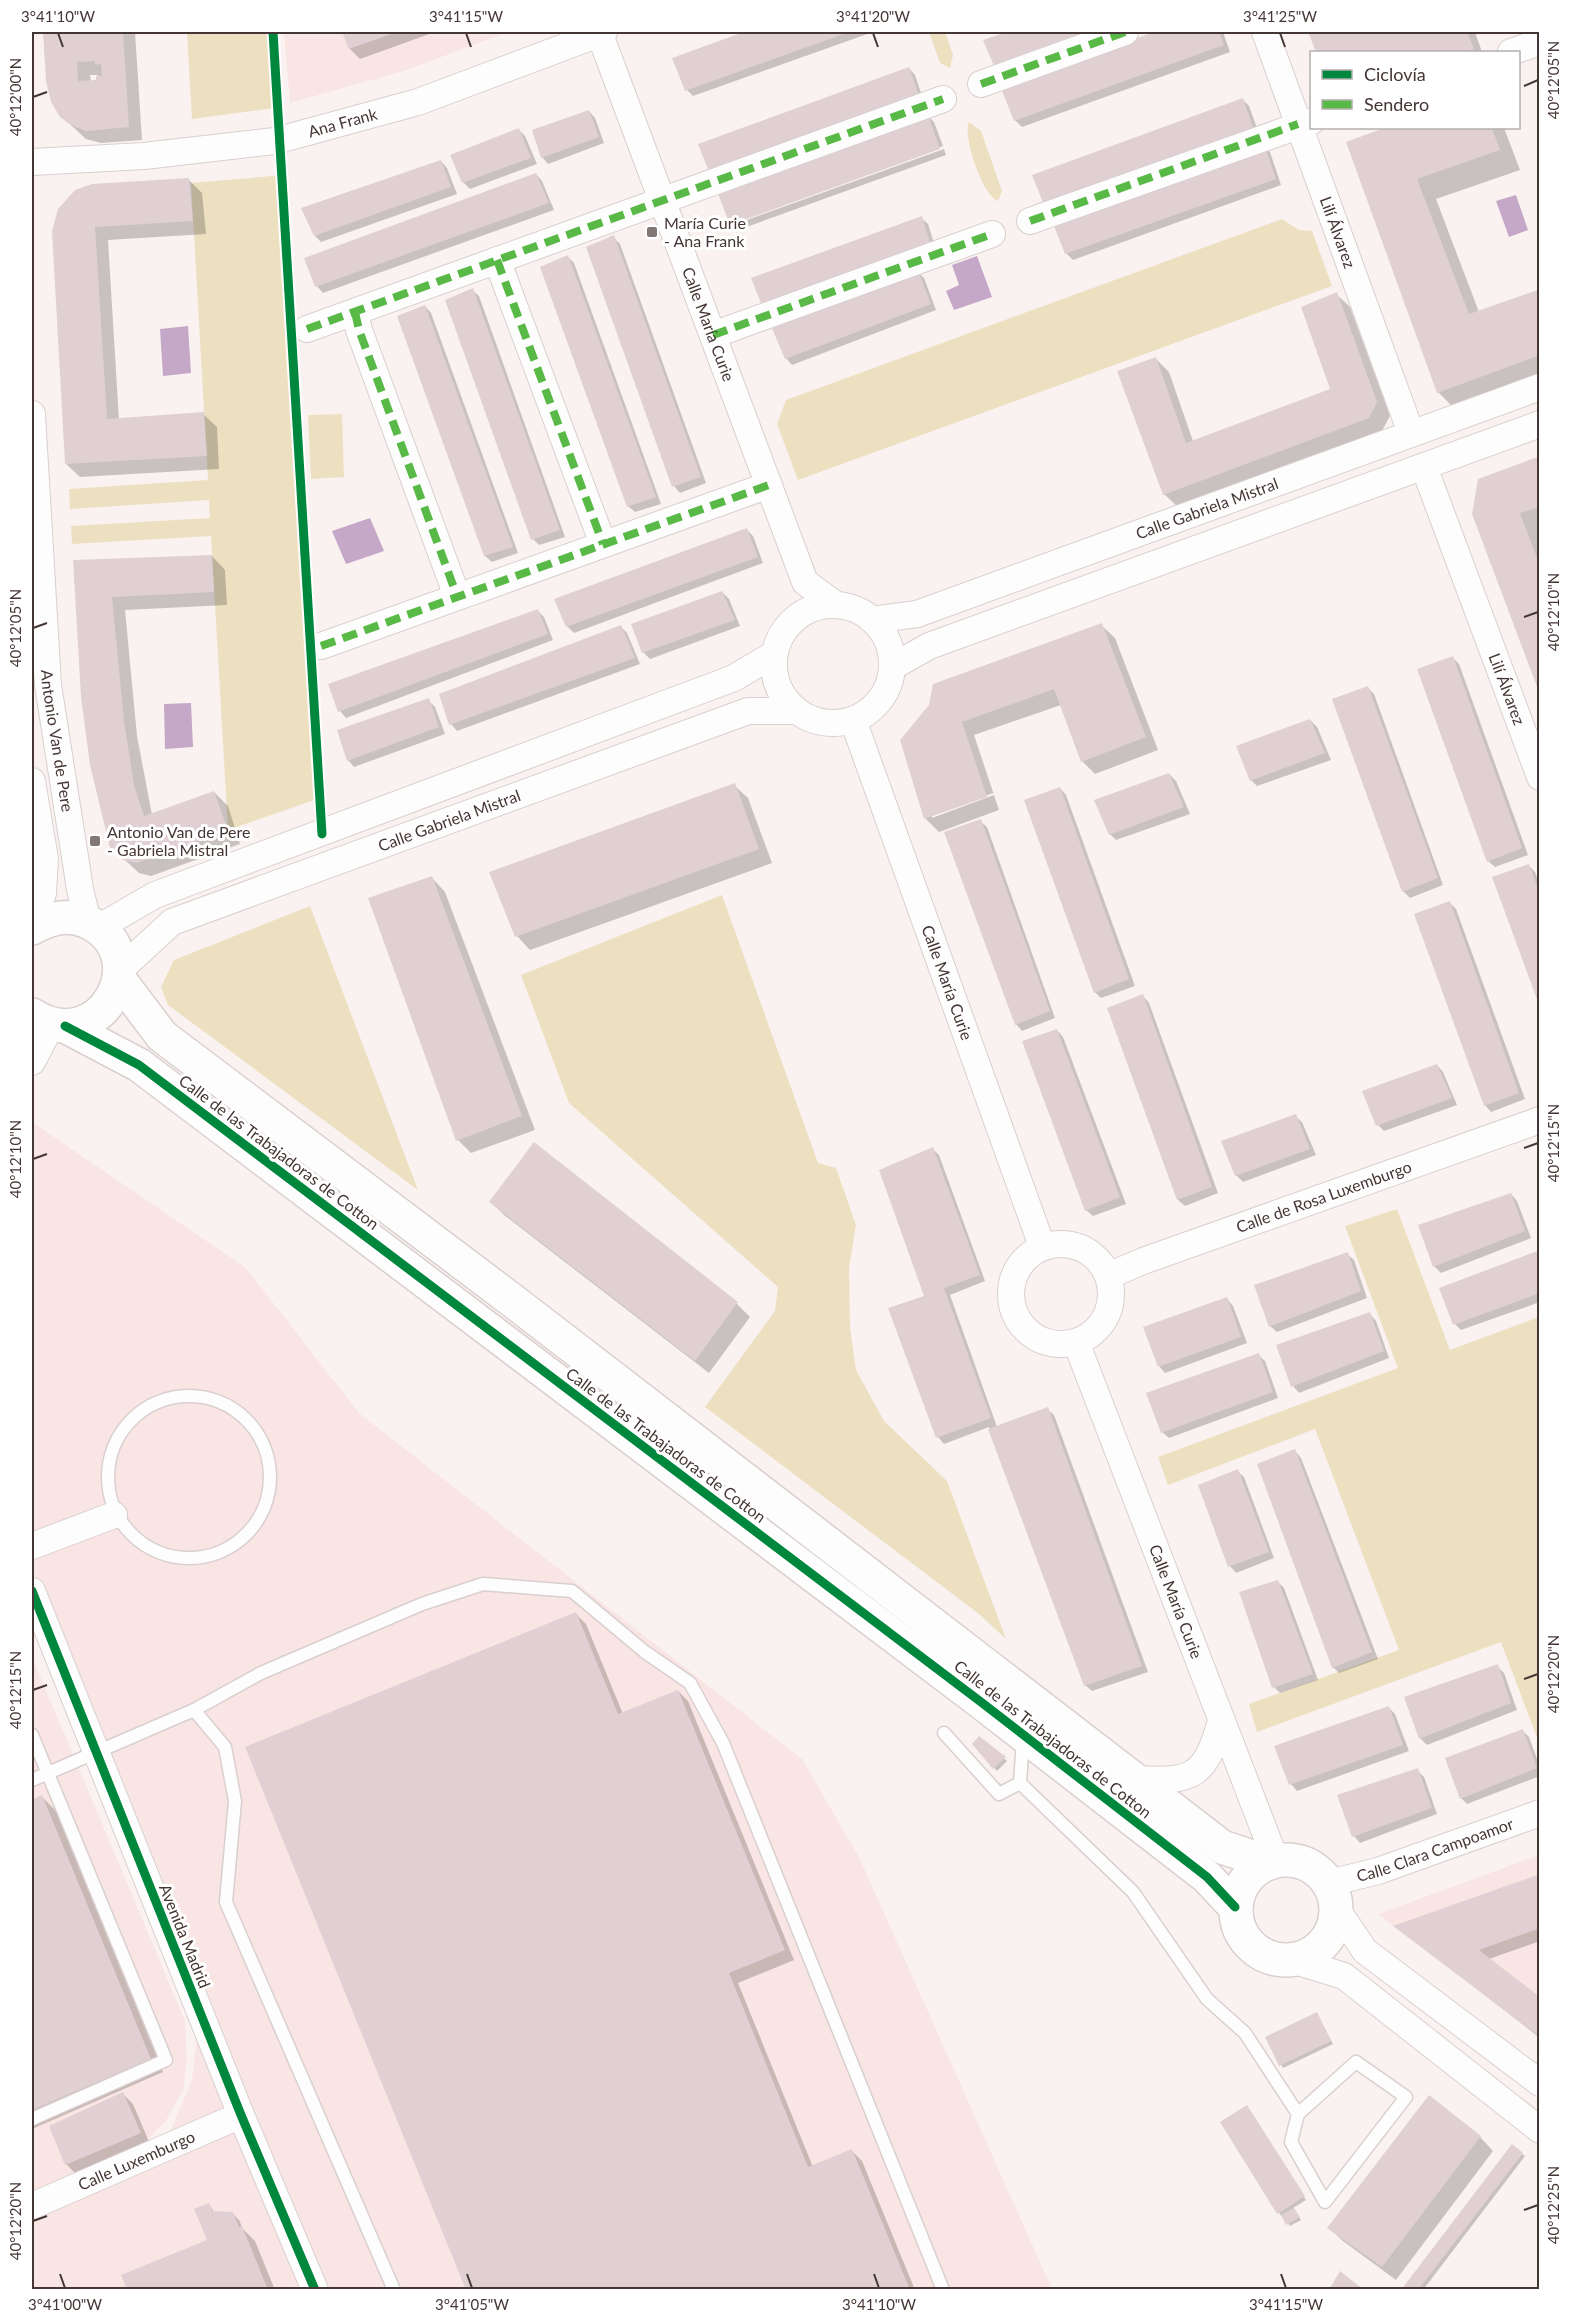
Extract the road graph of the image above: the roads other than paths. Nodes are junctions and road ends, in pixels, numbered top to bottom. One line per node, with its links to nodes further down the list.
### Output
1 (601, 32): 9 (street, Ana Frank); 10 (street, Calle María Curie)
2 (1125, 32): 6 (street)
3 (1265, 32): 8 (street, Lilí Álvarez)
4 (1539, 42): 5 (street)
5 (1514, 51)
6 (981, 84)
7 (943, 99): 10 (street)
8 (1305, 122): 11 (street); 20 (street, Lilí Álvarez)
9 (32, 162)
10 (662, 200): 13 (street); 16 (street, Calle María Curie)
11 (1030, 221)
12 (992, 234): 16 (street)
13 (497, 260): 14 (street); 23 (street)
14 (355, 312): 15 (street); 25 (street)
15 (307, 329)
16 (713, 335): 22 (street, Calle María Curie)
17 (1539, 387): 20 (street, Calle Gabriela Mistral)
18 (32, 414): 36 (street, Antonio Van de Pere)
19 (1539, 424): 21 (street)
20 (1411, 432): 28 (street, Calle Gabriela Mistral)
21 (1424, 467): 31 (street); 34 (street, Lilí Álvarez)
22 (769, 485): 23 (street); 24 (street, Calle María Curie)
23 (603, 544): 25 (street)
24 (805, 582): 26 (street); 27 (street)
25 (457, 596): 29 (street)
26 (836, 605): 27 (street); 28 (street)
27 (796, 618): 30 (street)
28 (872, 620): 31 (street)
29 (321, 646)
30 (774, 654): 32 (street); 36 (street, Calle Gabriela Mistral)
31 (892, 667): 33 (street)
32 (795, 711): 33 (street); 38 (street, Calle Gabriela Mistral)
33 (853, 720): 42 (street, Calle María Curie)
34 (1539, 772)
35 (32, 781): 37 (street, Antonio Van de Pere)
36 (93, 925): 37 (street); 38 (street, Calle de las Trabajadoras de Cotton)
37 (32, 928)
38 (119, 975): 39 (street); 55 (street, Calle de las Trabajadoras de Cotton)
39 (49, 1022): 40 (street); 52 (street, Calle de las Trabajadoras de Cotton)
40 (32, 1062)
41 (1539, 1120): 43 (street, Calle de Rosa Luxemburgo)
42 (1042, 1246): 43 (street); 44 (street)
43 (1108, 1276): 44 (street)
44 (1076, 1342): 49 (street, Calle María Curie)
45 (114, 1515): 45 (lane); 46 (street)
46 (32, 1546)
47 (32, 1591): 53 (street, Avenida Madrid)
48 (194, 1710): 53 (lane); 70 (lane); 71 (lane)
49 (1221, 1721): 55 (street); 59 (street, Calle María Curie)
50 (944, 1733): 57 (lane)
51 (32, 1735): 54 (lane)
52 (1024, 1735): 57 (lane); 61 (street, Calle de las Trabajadoras de Cotton)
53 (96, 1753): 54 (lane); 65 (street, Avenida Madrid)
54 (46, 1773): 56 (lane); 66 (lane)
55 (1137, 1779): 59 (street, Calle de las Trabajadoras de Cotton)
56 (32, 1780)
57 (1020, 1783): 64 (lane)
58 (1539, 1813): 60 (street, Calle Clara Campoamor)
59 (1273, 1862): 60 (street); 61 (street)
60 (1332, 1896): 62 (street); 63 (street)
61 (1235, 1907): 62 (street)
62 (1292, 1960): 67 (street)
63 (1539, 2083)
64 (1298, 2114): 64 (lane)
65 (241, 2115): 68 (street, Calle Luxemburgo); 69 (street, Avenida Madrid)
66 (32, 2119)
67 (1539, 2130)
68 (32, 2206)
69 (315, 2289)
70 (394, 2289)
71 (943, 2289)

